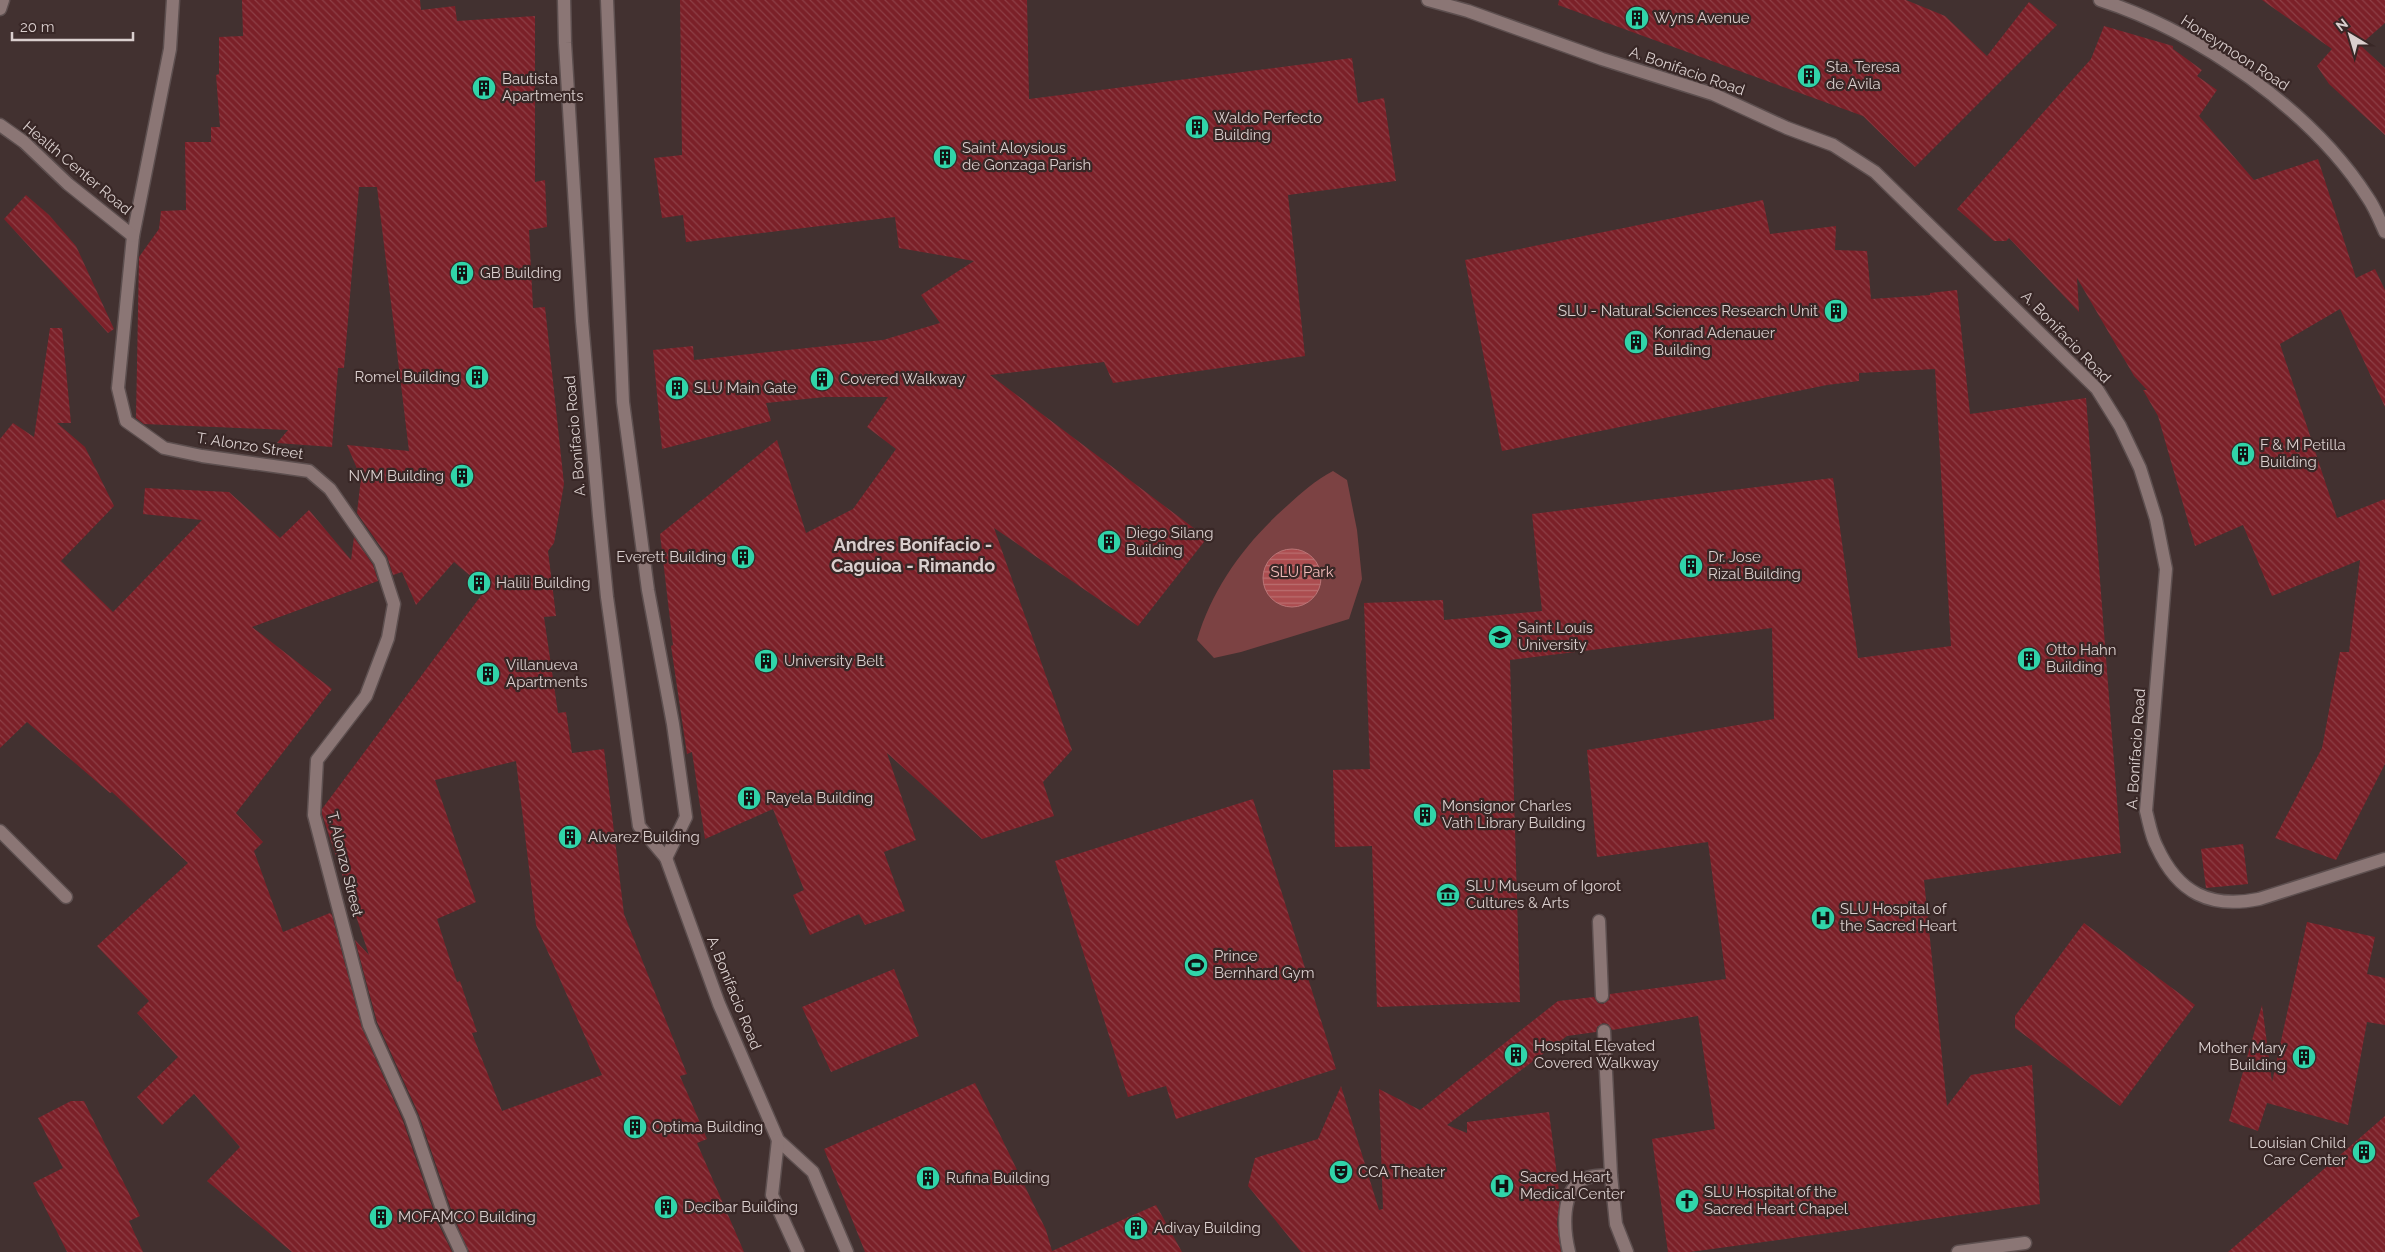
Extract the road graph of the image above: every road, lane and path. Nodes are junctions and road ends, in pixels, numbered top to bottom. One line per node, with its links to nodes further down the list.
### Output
1 (3, 0): 7 (main road)
2 (173, 0): 10 (main road, T. Alonzo Street)
3 (564, 0): 12 (main road, A. Bonifacio Road)
4 (607, 0): 12 (main road)
5 (1428, 0): 13 (main road, A. Bonifacio Road)
6 (2100, 0): 9 (main road, Honeymoon Road)
7 (0, 9)
8 (0, 126): 10 (main road, Health Center Road)
9 (2385, 232)
10 (133, 236): 21 (main road, T. Alonzo Street)
11 (0, 831): 14 (main road)
12 (666, 858): 18 (main road, A. Bonifacio Road)
13 (2385, 859)
14 (66, 897)
15 (1598, 921): 16 (main road)
16 (1602, 996)
17 (1604, 1031): 19 (main road)
18 (778, 1140): 22 (main road, A. Bonifacio Road); 23 (main road, A. Bonifacio Road)
19 (1611, 1175): 24 (main road); 25 (main road)
20 (2025, 1244): 26 (main road)
21 (462, 1252)
22 (798, 1252)
23 (847, 1252)
24 (1569, 1252)
25 (1627, 1252)
26 (1958, 1252)

